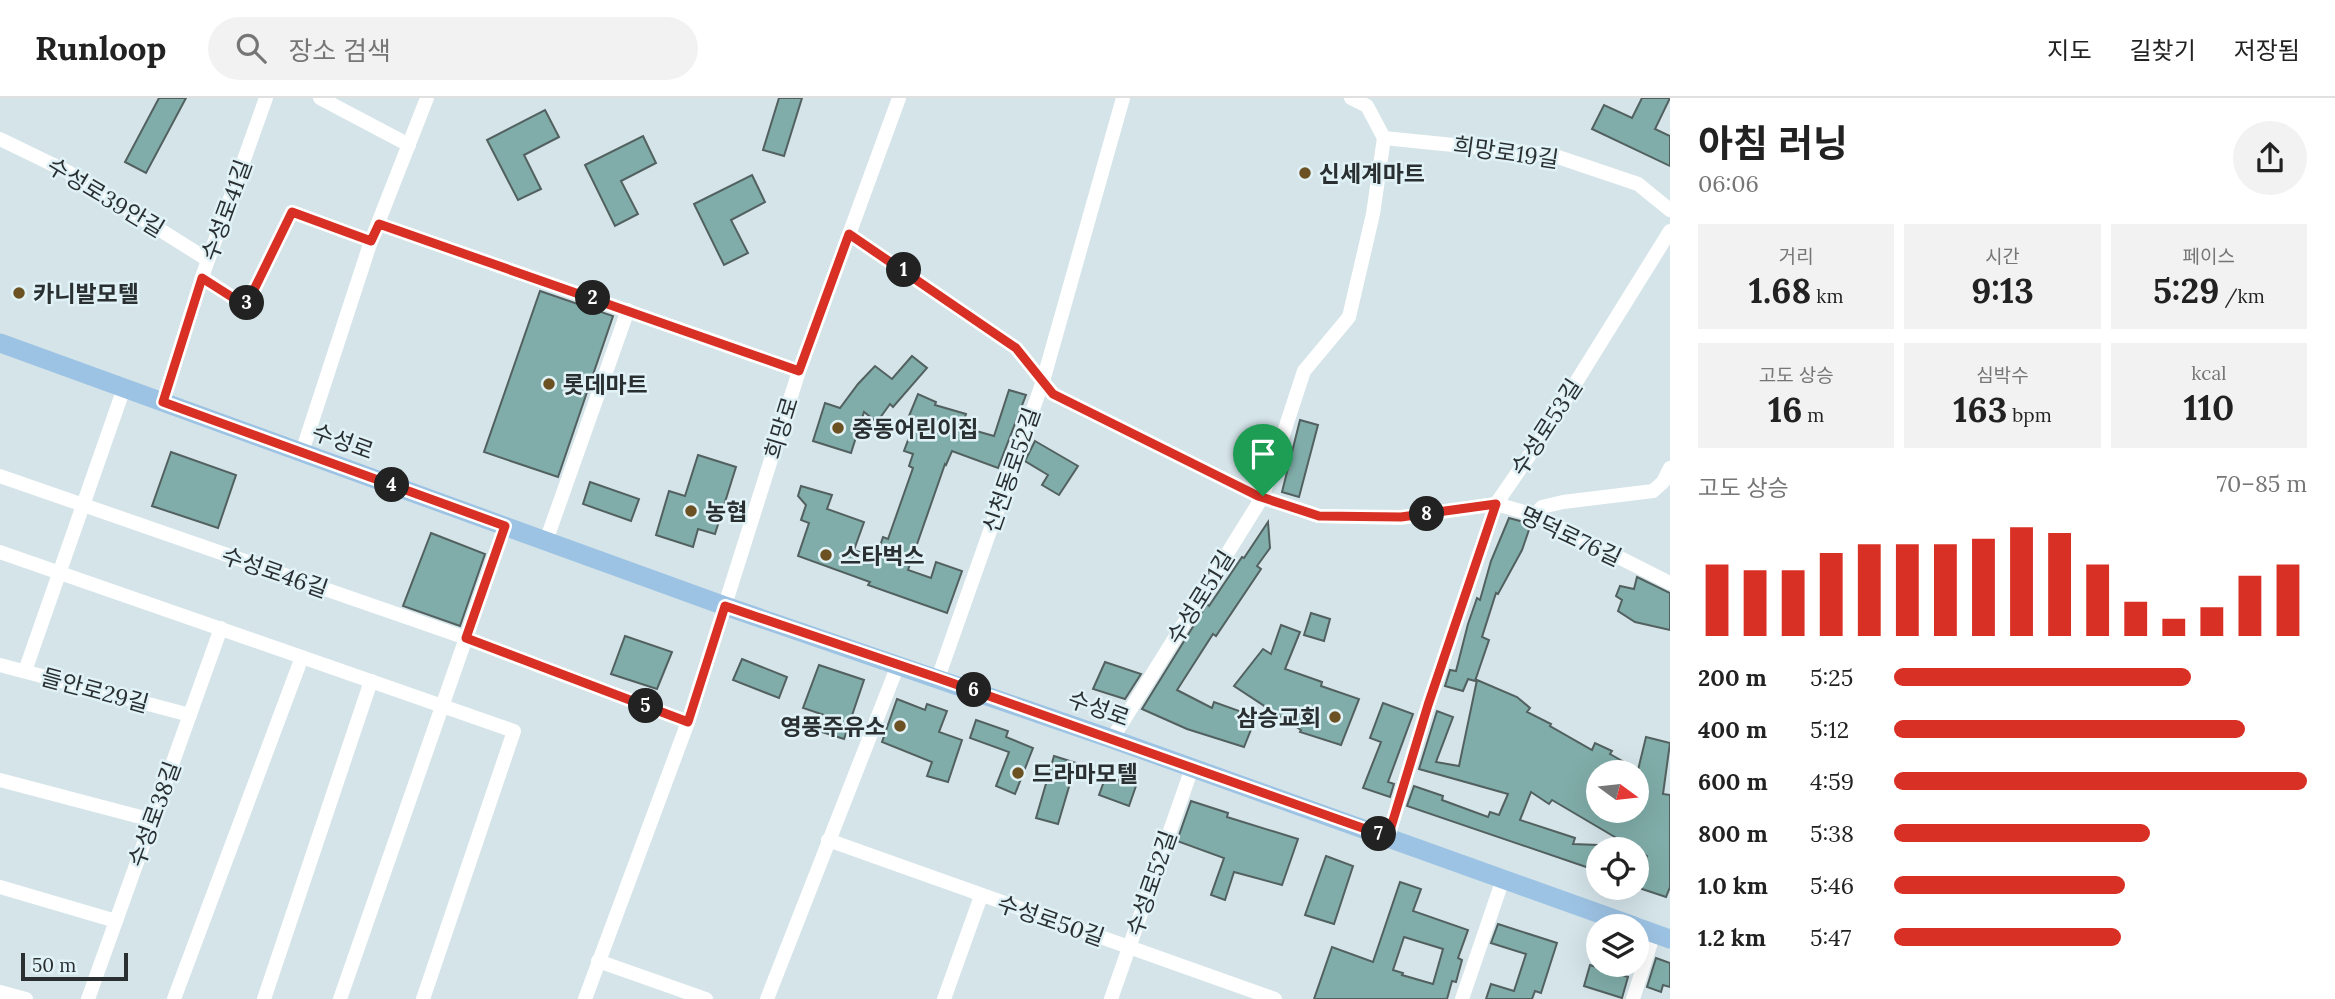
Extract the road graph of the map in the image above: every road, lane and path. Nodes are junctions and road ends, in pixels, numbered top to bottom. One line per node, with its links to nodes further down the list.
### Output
1 (266, 98): 15 (street, 수성로41길)
2 (320, 98): 9 (street)
3 (427, 98): 9 (street)
4 (899, 98): 13 (street, 희망로)
5 (1123, 98): 20 (street, 신천동로52길)
6 (1351, 98): 7 (street)
7 (1384, 138): 10 (street, 희망로19길); 26 (street, 수성로51길)
8 (0, 139): 15 (street, 수성로39안길)
9 (409, 145): 11 (street)
10 (1670, 210)
11 (379, 224): 14 (street); 17 (street)
12 (1670, 231): 27 (street, 수성로53길)
13 (849, 234): 19 (street, 희망로); 20 (street, 명덕로76길)
14 (371, 241): 16 (street); 23 (street)
15 (208, 260): 16 (street, 수성로41길)
16 (202, 278): 22 (street, 수성로41길)
17 (628, 310): 19 (street); 31 (street)
18 (0, 343): 21 (main road, 수성로)
19 (799, 371): 35 (street, 희망로)
20 (1043, 381): 26 (street, 명덕로76길); 42 (street, 신천동로52길)
21 (124, 388): 22 (main road, 수성로); 28 (street)
22 (163, 402): 23 (main road, 수성로)
23 (302, 452): 30 (main road, 수성로)
24 (1670, 468): 29 (street)
25 (0, 476): 28 (street)
26 (1263, 496): 27 (street, 명덕로76길); 47 (street, 수성로51길)
27 (1496, 504): 29 (street, 명덕로76길); 51 (street, 수성로53길)
28 (84, 505): 33 (street); 37 (street, 수성로46길)
29 (1535, 515): 34 (street, 명덕로76길)
30 (505, 526): 31 (main road, 수성로); 37 (street)
31 (546, 541): 35 (main road, 수성로)
32 (0, 552): 33 (street)
33 (59, 572): 36 (street); 41 (street)
34 (1670, 583)
35 (725, 606): 40 (main road, 수성로); 46 (street, 희망로)
36 (221, 628): 38 (street); 45 (street, 수성로38길)
37 (466, 638): 44 (street); 46 (street)
38 (302, 657): 43 (street); 65 (street)
39 (0, 665): 41 (street, 들안로29길)
40 (898, 666): 42 (main road, 수성로); 52 (street)
41 (25, 671): 45 (street, 들안로29길)
42 (938, 678): 47 (main road, 수성로)
43 (371, 681): 44 (street); 66 (street)
44 (441, 705): 62 (street); 67 (street)
45 (190, 715): 50 (street, 수성로38길)
46 (688, 722): 59 (street, 희망로)
47 (1112, 739): 48 (main road, 수성로)
48 (1192, 768): 51 (main road, 수성로); 58 (street, 수성로52길)
49 (0, 780): 50 (street)
50 (152, 820): 57 (street, 수성로38길)
51 (1388, 837): 53 (main road, 수성로)
52 (828, 840): 55 (street, 수성로50길); 70 (street)
53 (1503, 879): 56 (main road, 수성로); 74 (street)
54 (0, 887): 57 (street)
55 (981, 896): 58 (street, 수성로50길); 71 (street)
56 (1601, 914)
57 (116, 921): 64 (street, 수성로38길)
58 (1129, 947): 72 (street, 수성로52길); 73 (street, 수성로50길)
59 (598, 961): 68 (street, 희망로); 69 (street)
60 (1638, 977): 75 (street)
61 (0, 992): 63 (street)
62 (426, 998)
63 (26, 999)
64 (88, 999)
65 (174, 999)
66 (264, 999)
67 (340, 999)
68 (585, 999)
69 (706, 999)
70 (767, 999)
71 (944, 999)
72 (1111, 999)
73 (1275, 999)
74 (1462, 999)
75 (1633, 999)

